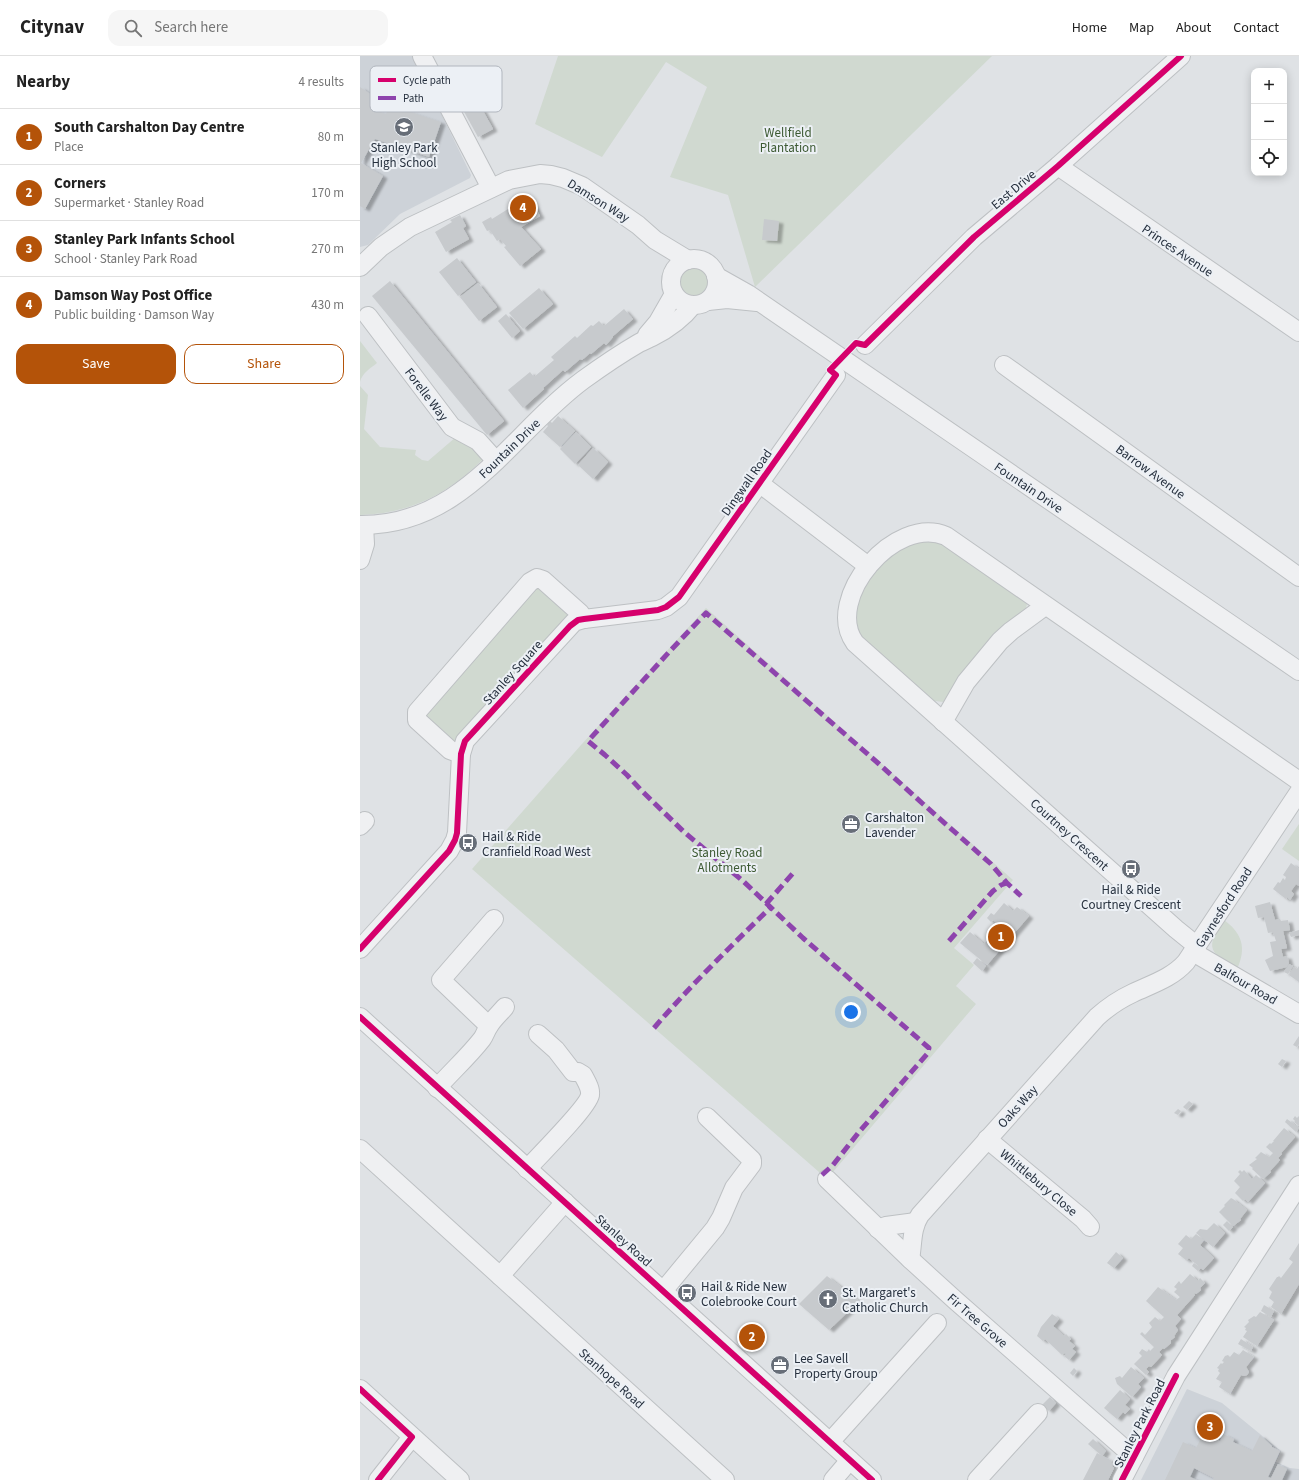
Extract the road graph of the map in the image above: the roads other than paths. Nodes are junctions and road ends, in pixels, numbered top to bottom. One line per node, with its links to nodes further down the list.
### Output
1 (1181, 56): 3 (street, East Drive)
2 (451, 112): 4 (street)
3 (1058, 166): 13 (street, Princes Avenue); 15 (street, East Drive)
4 (491, 188): 5 (street, Damson Way); 7 (street, Damson Way)
5 (655, 240): 6 (street, Damson Way); 9 (street, Damson Way)
6 (688, 260): 8 (street); 9 (street)
7 (360, 267)
8 (716, 276): 10 (street, Fountain Drive); 11 (street)
9 (673, 286): 11 (street); 14 (street, Fountain Drive)
10 (760, 302): 11 (street, Fountain Drive); 27 (street, Fountain Drive)
11 (700, 303): 14 (street, Fountain Drive)
12 (368, 316): 18 (street, Forelle Way)
13 (1299, 332)
14 (640, 342): 18 (street, Fountain Drive)
15 (865, 345)
16 (1004, 364): 23 (street, Barrow Avenue)
17 (836, 375): 19 (street, Dingwall Road)
18 (496, 461): 20 (street, Fountain Drive)
19 (759, 484): 22 (street, Dingwall Road); 24 (street, Dingwall Road)
20 (362, 525): 21 (street, Fountain Drive)
21 (360, 560)
22 (868, 566): 25 (street, Courtney Crescent); 28 (street, Courtney Crescent)
23 (1299, 577)
24 (675, 601): 26 (street, Stanley Square)
25 (1045, 606): 28 (street); 30 (street, Courtney Crescent)
26 (584, 619): 29 (street, Stanley Square); 29 (street)
27 (1299, 671)
28 (943, 722): 34 (street, Courtney Crescent)
29 (461, 754): 33 (street, Stanley Square)
30 (1299, 781)
31 (1299, 792): 34 (street, Gaynesford Road)
32 (494, 919): 39 (street)
33 (360, 949)
34 (1195, 949): 35 (street, Gaynesford Road); 37 (street, Balfour Road)
35 (1125, 998): 43 (street, Oaks Way)
36 (505, 1007): 39 (street)
37 (1299, 1014)
38 (360, 1017): 41 (street, Stanley Road)
39 (488, 1026): 41 (street)
40 (538, 1034): 45 (street)
41 (438, 1088): 45 (street, Stanley Road)
42 (707, 1117): 54 (street)
43 (987, 1139): 49 (street, Oaks Way); 50 (street, Whittlebury Close)
44 (360, 1149): 53 (street, Stanhope Road)
45 (527, 1169): 48 (street, Stanley Road)
46 (827, 1179): 51 (street, Fir Tree Grove)
47 (1299, 1185): 60 (street, Stanley Park Road)
48 (565, 1202): 53 (street); 54 (street, Stanley Road)
49 (916, 1222): 51 (street); 52 (street, Oaks Way)
50 (1090, 1227)
51 (878, 1229): 52 (street, Fir Tree Grove)
52 (910, 1259): 60 (street, Fir Tree Grove)
53 (500, 1276): 64 (street, Stanhope Road)
54 (663, 1291): 59 (street, Stanley Road)
55 (938, 1323): 59 (street)
56 (360, 1389): 58 (street)
57 (1038, 1413): 67 (street)
58 (412, 1438): 62 (street); 63 (street)
59 (830, 1442): 61 (street, Stanley Road)
60 (1134, 1457): 68 (street, Stanley Park Road)
61 (850, 1460): 65 (street); 66 (street, Stanley Road)
62 (378, 1480)
63 (460, 1480)
64 (725, 1480)
65 (833, 1480)
66 (872, 1480)
67 (977, 1480)
68 (1122, 1480)

